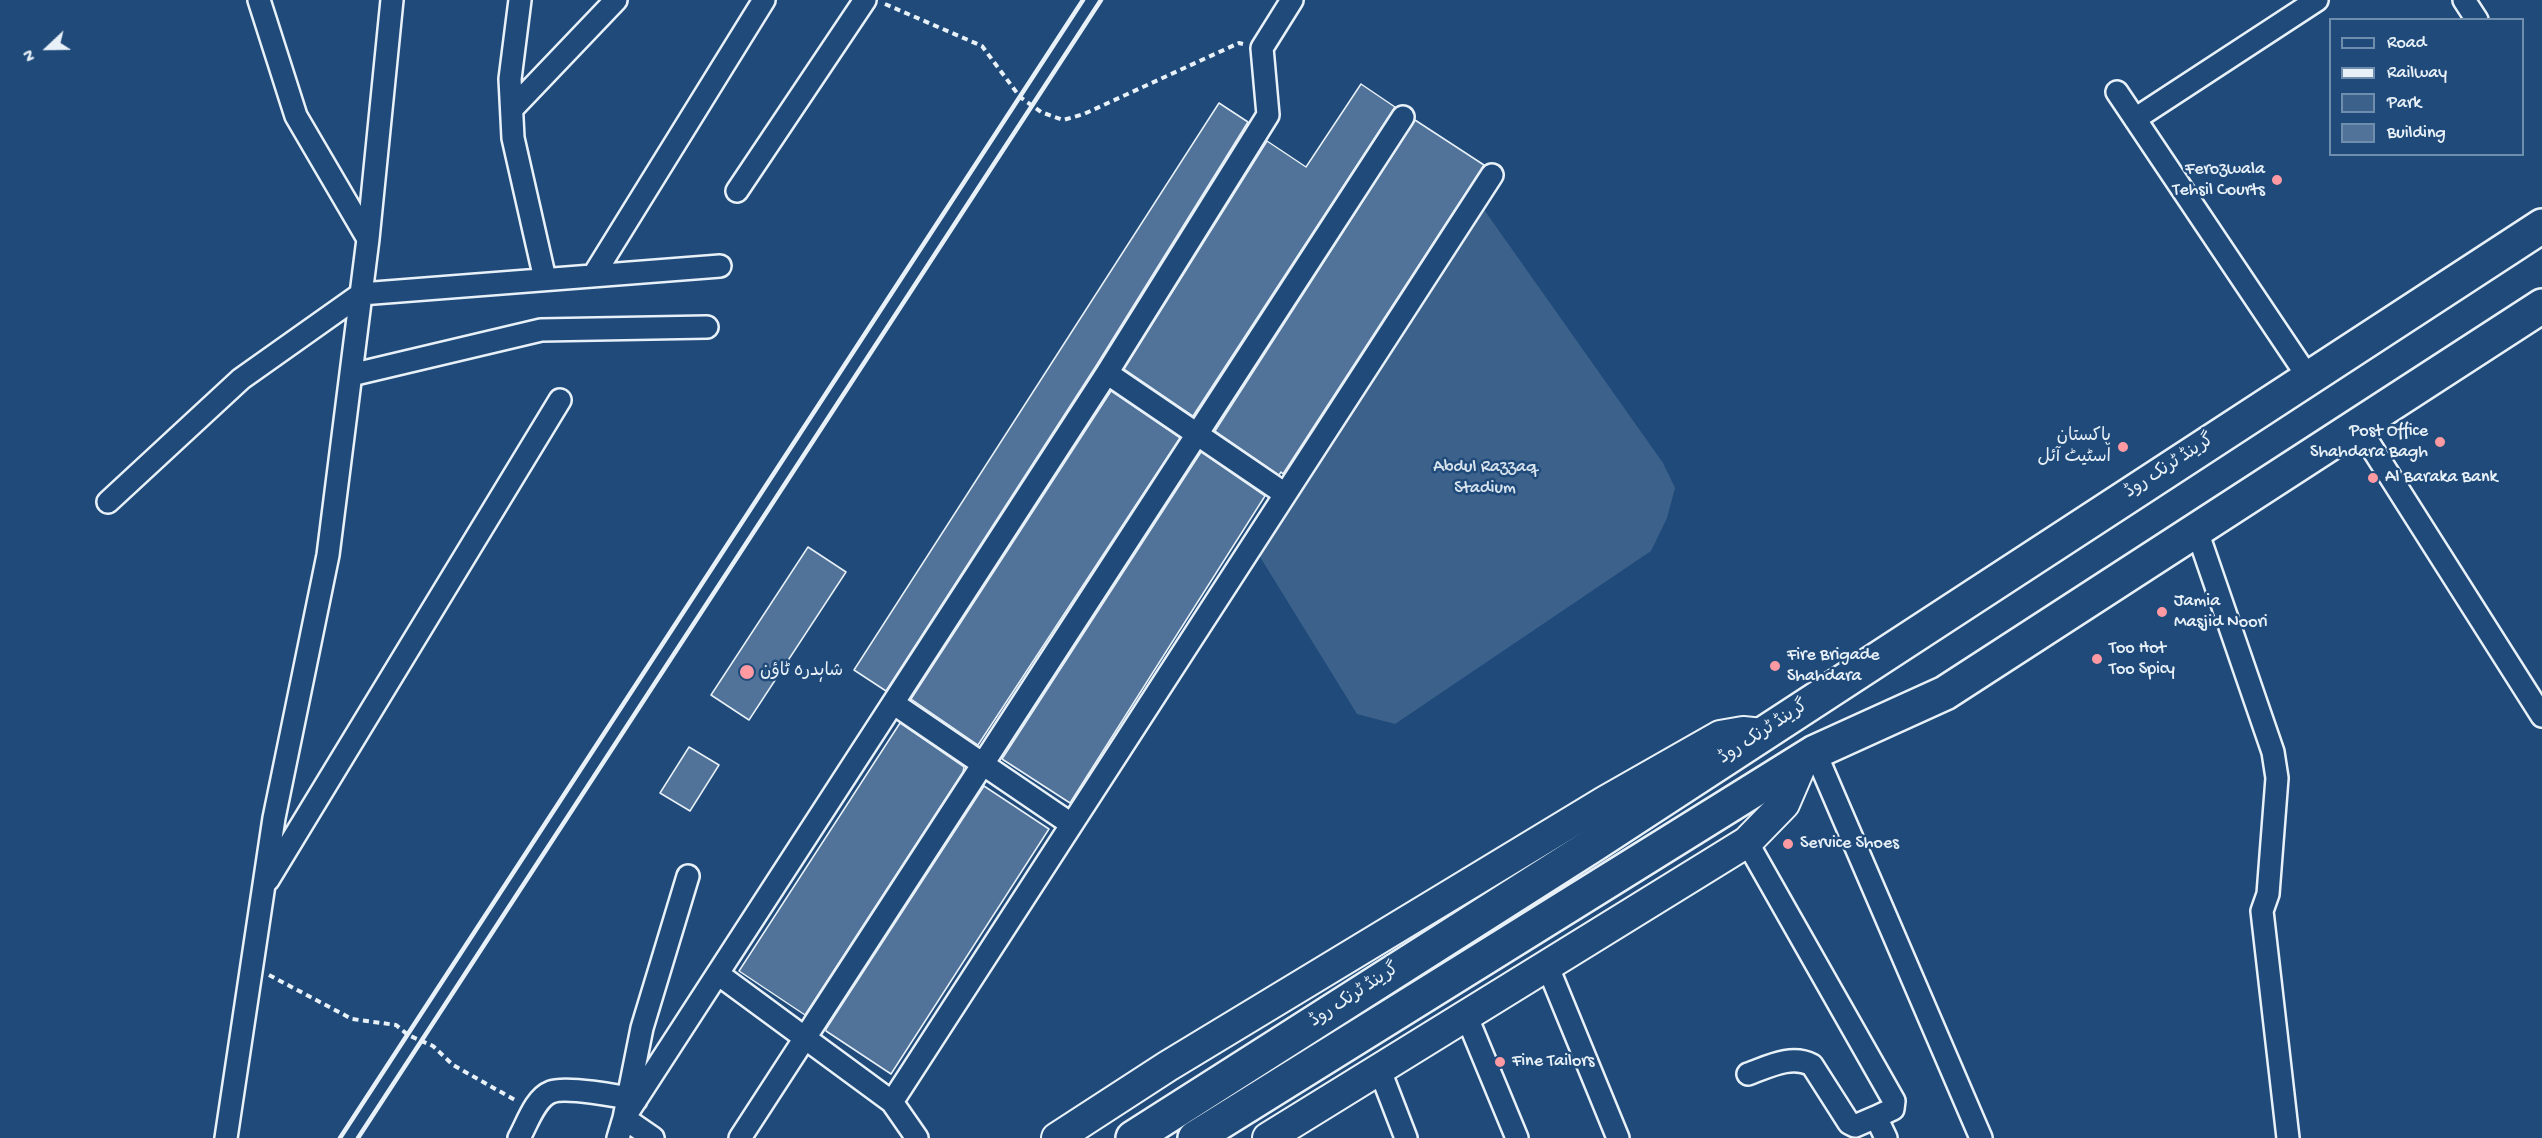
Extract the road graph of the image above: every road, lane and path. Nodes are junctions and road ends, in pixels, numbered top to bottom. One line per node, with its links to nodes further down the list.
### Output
1 (259, 0): 20 (street)
2 (392, 0): 20 (street)
3 (520, 0): 14 (street)
4 (616, 0): 14 (street)
5 (764, 0): 22 (street)
6 (865, 0): 18 (street)
7 (875, 0): 12 (path)
8 (1292, 0): 12 (street)
9 (2317, 0): 16 (street)
10 (2464, 0): 11 (street)
11 (2476, 18)
12 (1262, 48): 27 (street)
13 (2117, 92): 16 (street)
14 (512, 109): 23 (street)
15 (1403, 117): 32 (street)
16 (2135, 119): 29 (street)
17 (1492, 175): 33 (street)
18 (737, 191)
19 (2542, 225): 29 (highway, گرینڈ ٹرنک روڈ)
20 (368, 239): 24 (street)
21 (720, 266): 22 (street)
22 (593, 276): 23 (street)
23 (545, 279): 24 (street)
24 (361, 294): 28 (street); 34 (street)
25 (2542, 306): 31 (highway, گرینڈ ٹرنک روڈ)
26 (707, 327): 28 (street)
27 (1107, 373): 32 (street); 36 (street)
28 (351, 375): 44 (street)
29 (2308, 377): 38 (highway, گرینڈ ٹرنک روڈ)
30 (560, 399): 44 (street)
31 (2358, 426): 35 (highway, گرینڈ ٹرنک روڈ); 37 (street)
32 (1197, 434): 33 (street); 40 (street)
33 (1285, 494): 41 (street)
34 (108, 502)
35 (2197, 531): 39 (highway, گرینڈ ٹرنک روڈ); 71 (street)
36 (893, 703): 40 (street); 47 (street)
37 (2542, 717)
38 (1763, 734): 62 (street); 63 (highway, گرینڈ ٹرنک روڈ)
39 (1809, 756): 42 (street); 64 (highway, گرینڈ ٹرنک روڈ); 70 (street)
40 (983, 764): 41 (street); 49 (street)
41 (1071, 824): 52 (street)
42 (1747, 842): 45 (street); 55 (street)
43 (688, 876): 53 (street)
44 (263, 888): 46 (street)
45 (1546, 965): 48 (street); 68 (street)
46 (252, 966): 54 (path); 56 (street)
47 (718, 974): 49 (street); 53 (street)
48 (1466, 1015): 50 (street); 67 (street)
49 (805, 1038): 52 (street); 60 (street)
50 (1379, 1068): 65 (street); 66 (street)
51 (1748, 1074): 55 (street)
52 (892, 1102): 61 (street)
53 (629, 1105): 54 (street); 58 (street); 59 (street)
54 (534, 1110): 57 (street)
55 (1876, 1117): 69 (street)
56 (226, 1138)
57 (519, 1138)
58 (618, 1138)
59 (653, 1138)
60 (740, 1138)
61 (917, 1138)
62 (1057, 1138)
63 (1133, 1138)
64 (1195, 1138)
65 (1268, 1138)
66 (1406, 1138)
67 (1517, 1138)
68 (1618, 1138)
69 (1886, 1138)
70 (1981, 1138)
71 (2288, 1138)

